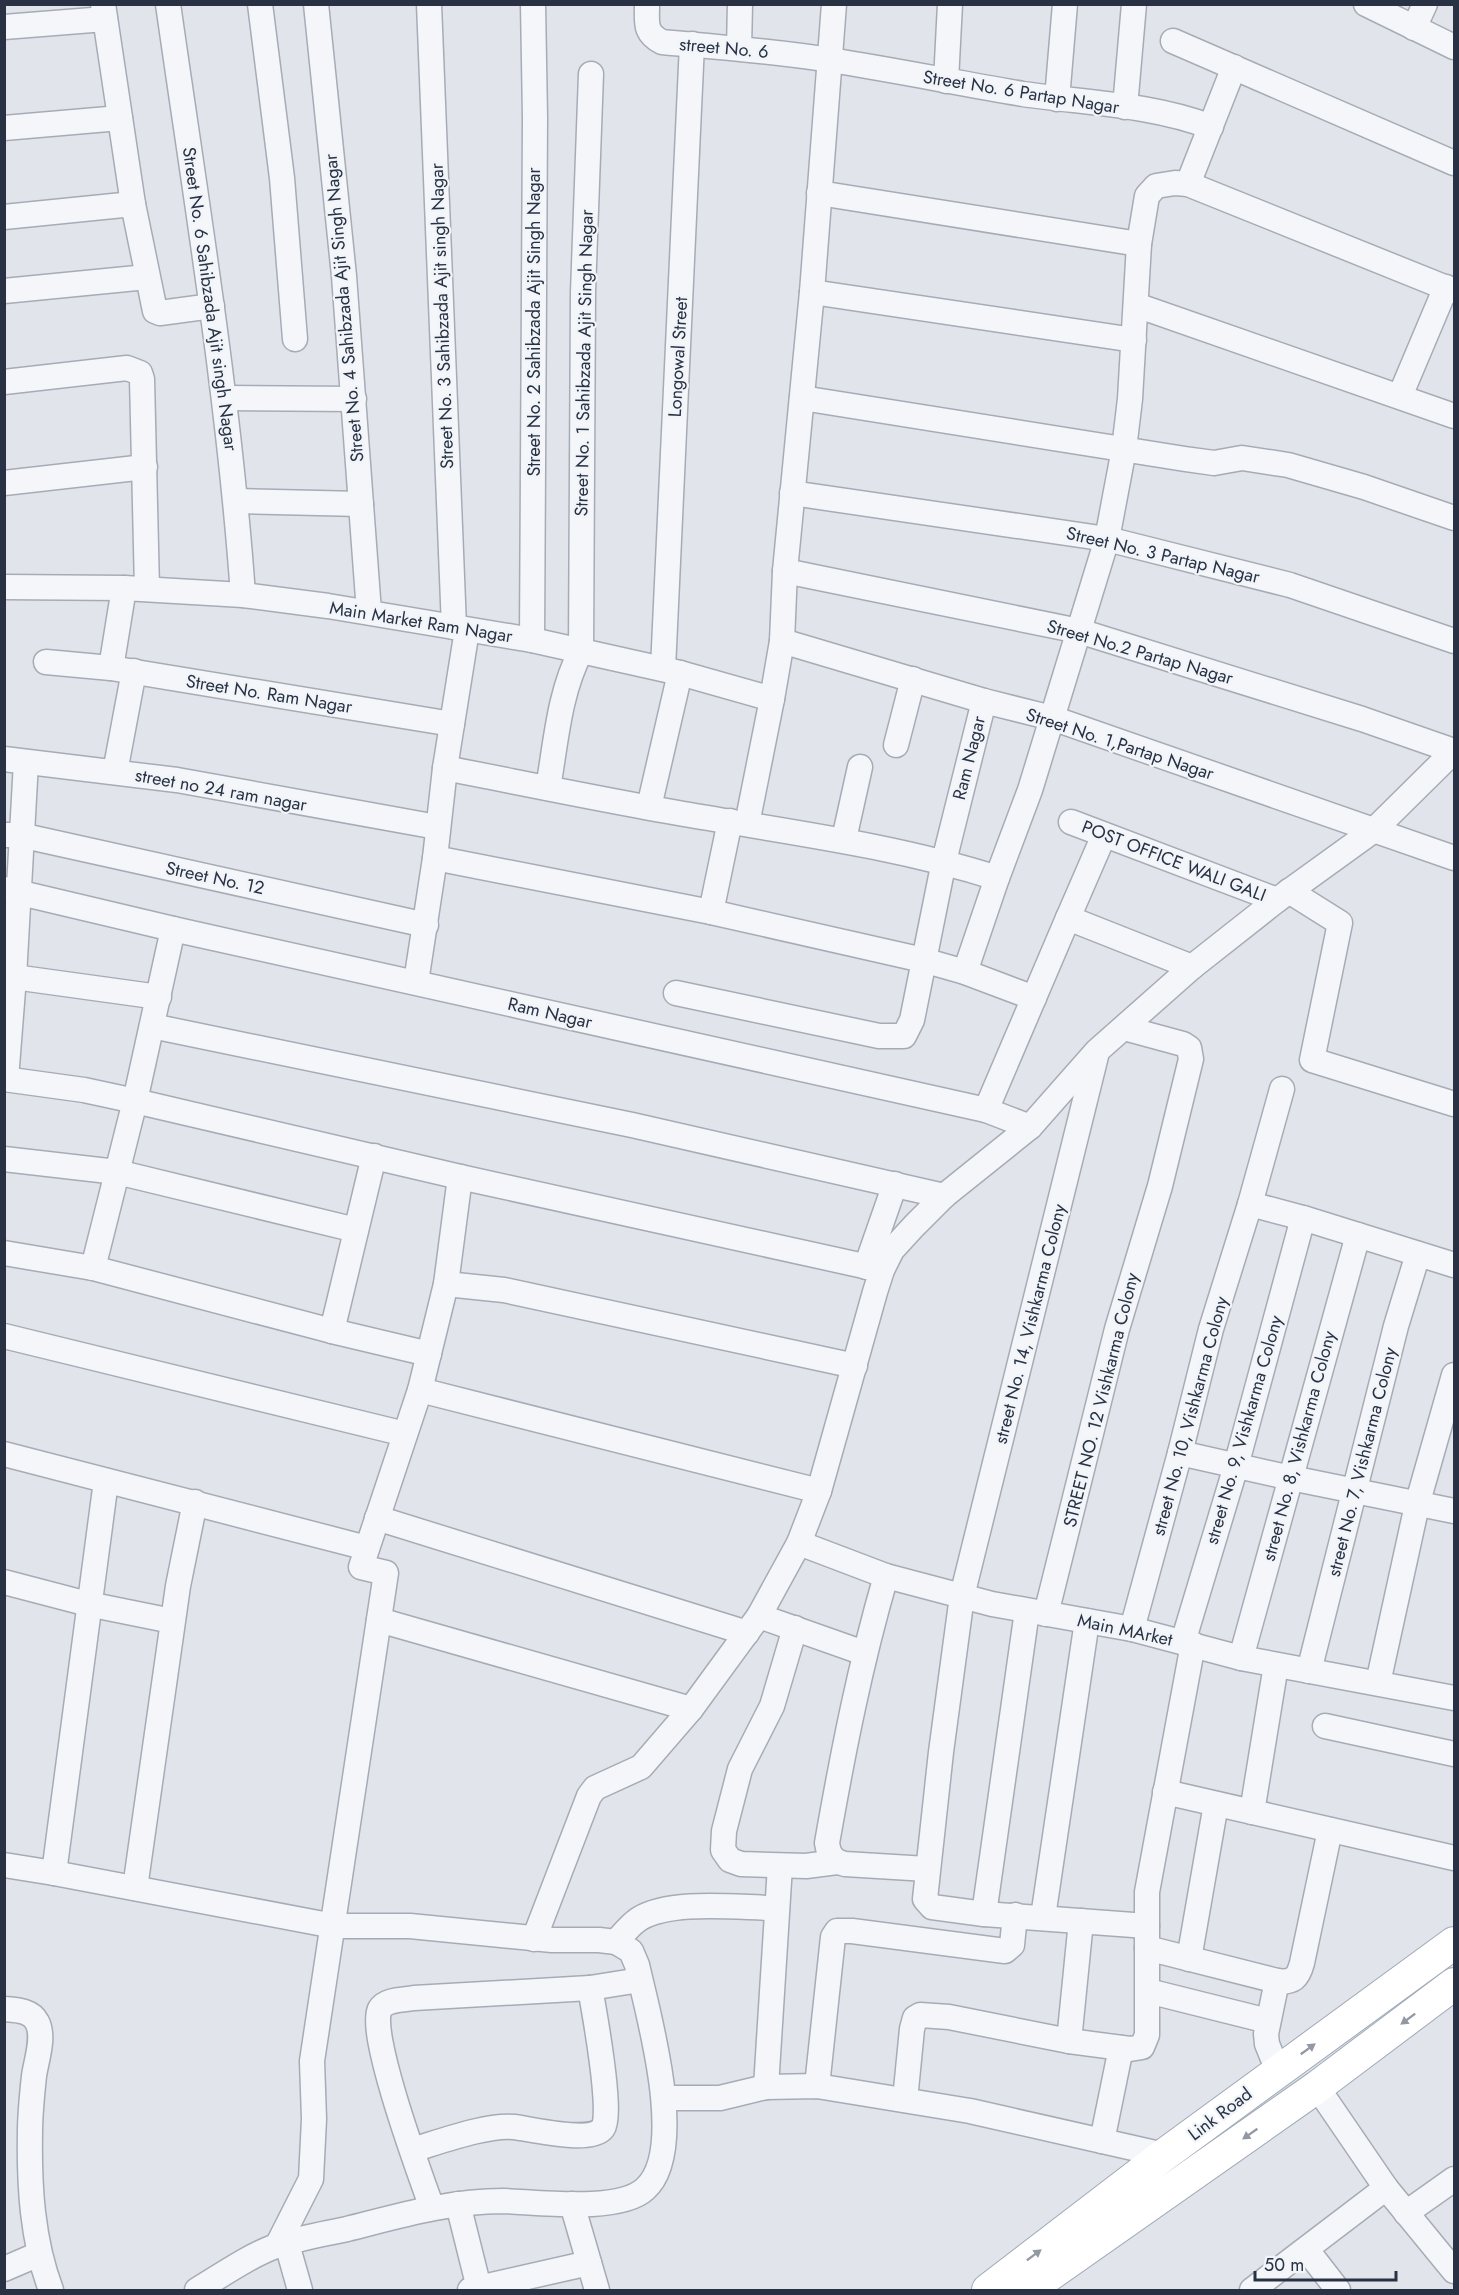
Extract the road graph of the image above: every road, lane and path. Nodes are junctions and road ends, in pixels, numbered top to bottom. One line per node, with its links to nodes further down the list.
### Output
1 (168, 4): 41 (street, Street No. 6 Sahibzada Ajit singh Nagar)
2 (260, 4): 42 (street)
3 (316, 4): 49 (street, Street No. 4 Sahibzada Ajit Singh Nagar)
4 (429, 4): 64 (street, Street No. 3 Sahibzada Ajit singh Nagar)
5 (533, 4): 66 (street, Street No. 2 Sahibzada Ajit Singh Nagar)
6 (647, 4): 18 (street, street No. 6)
7 (740, 4): 20 (street)
8 (834, 4): 21 (street)
9 (950, 4): 24 (street)
10 (1065, 4): 25 (street)
11 (1134, 4): 26 (street)
12 (1366, 4): 16 (street)
13 (1425, 4): 16 (street)
14 (104, 12): 15 (street); 27 (street)
15 (4, 27)
16 (1414, 28): 19 (street)
17 (1173, 41): 22 (street)
18 (692, 45): 20 (street, street No. 6); 72 (street, Longowal Street)
19 (1455, 47)
20 (739, 48): 21 (street, street No. 6)
21 (830, 60): 24 (street, Street No. 6 Partap Nagar); 32 (street)
22 (1234, 68): 28 (street); 30 (street)
23 (591, 74): 69 (street, Street No. 1 Sahibzada Ajit Singh Nagar)
24 (946, 81): 25 (street, Street No. 6 Partap Nagar)
25 (1057, 99): 26 (street, Street No. 6 Partap Nagar)
26 (1125, 107): 28 (street, Street No. 6 Partap Nagar)
27 (120, 118): 29 (street); 33 (street)
28 (1210, 127): 31 (street)
29 (4, 128)
30 (1455, 163)
31 (1188, 183): 35 (street); 37 (street)
32 (819, 193): 35 (street); 39 (street)
33 (133, 204): 34 (street); 36 (street)
34 (4, 217)
35 (1139, 244): 40 (street)
36 (147, 277): 38 (street); 41 (street)
37 (1450, 289): 46 (street)
38 (4, 291)
39 (812, 292): 43 (street); 48 (street)
40 (1136, 305): 43 (street); 46 (street)
41 (212, 306): 47 (street, Street No. 6 Sahibzada Ajit singh Nagar)
42 (295, 339)
43 (1134, 340): 51 (street)
44 (5, 382): 45 (street); 52 (street)
45 (4, 387)
46 (1400, 396): 50 (street)
47 (225, 398): 49 (street); 55 (street, Street No. 6 Sahibzada Ajit singh Nagar)
48 (802, 398): 51 (street); 54 (street)
49 (354, 399): 56 (street, Street No. 4 Sahibzada Ajit Singh Nagar)
50 (1455, 416)
51 (1124, 449): 57 (street); 58 (street)
52 (145, 467): 53 (street); 61 (street)
53 (4, 483)
54 (792, 493): 58 (street, Street No. 3 Partap Nagar); 59 (street)
55 (237, 501): 56 (street); 62 (street, Street No. 6 Sahibzada Ajit singh Nagar)
56 (361, 504): 63 (street, Street No. 4 Sahibzada Ajit Singh Nagar)
57 (1455, 518)
58 (1107, 539): 65 (street); 68 (street, Street No. 3 Partap Nagar)
59 (785, 571): 65 (street, Street No.2 Partap Nagar); 67 (street)
60 (4, 587): 61 (street, Main Market Ram Nagar)
61 (135, 589): 62 (street, Main Market Ram Nagar); 71 (street)
62 (243, 595): 63 (street, Main Market Ram Nagar)
63 (369, 612): 64 (street, Main Market Ram Nagar)
64 (461, 629): 66 (street, Main Market Ram Nagar); 77 (street)
65 (1079, 631): 76 (street); 79 (street, Street No.2 Partap Nagar)
66 (532, 640): 69 (street, Main Market Ram Nagar)
67 (782, 641): 73 (street, Street No. 1,Partap Nagar); 74 (street)
68 (1455, 641)
69 (581, 651): 72 (street, Main Market Ram Nagar); 84 (street)
70 (46, 662): 71 (street, Street No. Ram Nagar)
71 (122, 670): 77 (street, Street No. Ram Nagar); 83 (street)
72 (671, 671): 74 (street, Main Market Ram Nagar); 85 (street, Longowal Street)
73 (913, 679): 75 (street, Street No. 1,Partap Nagar); 78 (street)
74 (772, 699): 87 (street)
75 (984, 700): 76 (street, Street No. 1,Partap Nagar); 95 (street, Ram Nagar)
76 (1052, 718): 89 (street, Street No. 1,Partap Nagar); 96 (street)
77 (452, 724): 82 (street)
78 (896, 745)
79 (1455, 751): 89 (street)
80 (15, 760): 83 (street, street no 24 ram nagar); 90 (street)
81 (860, 767): 92 (street)
82 (445, 768): 84 (street); 88 (street)
83 (115, 772): 88 (street, street no 24 ram nagar)
84 (548, 788): 85 (street)
85 (649, 807): 87 (street)
86 (1071, 822): 91 (street, POST OFFICE WALI GALI)
87 (739, 823): 92 (street); 99 (street)
88 (437, 827): 93 (street)
89 (1374, 830): 94 (street, Street No. 1,Partap Nagar); 98 (street)
90 (12, 835): 97 (street); 101 (street, Street No. 12)
91 (1104, 836): 98 (street, POST OFFICE WALI GALI); 100 (street)
92 (844, 839): 95 (street)
93 (435, 858): 99 (street); 101 (street)
94 (1455, 858)
95 (944, 861): 96 (street); 103 (street, Ram Nagar)
96 (997, 878): 105 (street)
97 (12, 890): 102 (street, Ram Nagar); 107 (street)
98 (1283, 896): 104 (street); 117 (street, POST OFFICE WALI GALI)
99 (711, 912): 103 (street)
100 (1068, 918): 104 (street); 110 (street)
101 (426, 925): 106 (street)
102 (173, 929): 106 (street, Ram Nagar); 109 (street)
103 (923, 960): 105 (street); 108 (street, Ram Nagar)
104 (1192, 967): 112 (street)
105 (965, 972): 110 (street)
106 (416, 982): 118 (street, Ram Nagar)
107 (10, 992): 109 (street); 114 (street)
108 (676, 993)
109 (159, 997): 111 (street)
110 (1034, 998): 118 (street)
111 (152, 1026): 116 (street); 124 (street)
112 (1124, 1028): 113 (street); 160 (street, STREET NO. 12 Vishkarma Colony)
113 (1098, 1051): 119 (street); 158 (street, street No. 14, Vishkarma Colony)
114 (5, 1079): 116 (street)
115 (1282, 1089): 126 (street, street No. 10, Vishkarma Colony)
116 (135, 1101): 120 (street); 122 (street)
117 (1455, 1104)
118 (986, 1110): 119 (street, Ram Nagar)
119 (1030, 1127): 125 (street)
120 (374, 1156): 123 (street); 128 (street)
121 (4, 1160): 122 (street)
122 (117, 1172): 128 (street); 133 (street)
123 (460, 1176): 134 (street); 135 (street)
124 (895, 1184): 125 (street); 134 (street)
125 (944, 1196): 134 (street)
126 (1250, 1204): 127 (street); 144 (street, street No. 10, Vishkarma Colony)
127 (1303, 1218): 129 (street); 145 (street, street No. 9, Vishkarma Colony)
128 (356, 1230): 136 (street)
129 (1358, 1235): 131 (street); 146 (street, street No. 8, Vishkarma Colony)
130 (4, 1253): 133 (street)
131 (1418, 1254): 132 (street); 149 (street, street No. 7, Vishkarma Colony)
132 (1455, 1265)
133 (93, 1268): 136 (street)
134 (874, 1269): 139 (street)
135 (446, 1284): 138 (street); 139 (street)
136 (332, 1331): 138 (street)
137 (4, 1336): 142 (street)
138 (429, 1354): 141 (street)
139 (855, 1366): 148 (street)
140 (1455, 1375): 151 (street)
141 (420, 1390): 142 (street); 148 (street)
142 (405, 1434): 153 (street)
143 (4, 1454): 147 (street)
144 (1180, 1454): 145 (street); 166 (street, street No. 10, Vishkarma Colony)
145 (1236, 1466): 146 (street); 167 (street, street No. 9, Vishkarma Colony)
146 (1291, 1479): 149 (street); 169 (street, street No. 8, Vishkarma Colony)
147 (106, 1481): 150 (street); 159 (street)
148 (819, 1491): 154 (street)
149 (1354, 1491): 151 (street); 171 (street, street No. 7, Vishkarma Colony)
150 (195, 1502): 155 (street); 162 (street)
151 (1417, 1505): 152 (street); 172 (street)
152 (1455, 1511)
153 (376, 1518): 155 (street); 164 (street)
154 (799, 1544): 156 (street, Main MArket); 164 (street)
155 (368, 1548): 161 (street)
156 (886, 1576): 158 (street, Main MArket); 168 (street)
157 (4, 1582): 159 (street)
158 (962, 1596): 160 (street, Main MArket); 185 (street, street No. 14, Vishkarma Colony)
159 (88, 1604): 162 (street); 186 (street)
160 (1037, 1612): 163 (street, Main MArket); 189 (street, STREET NO. 12 Vishkarma Colony)
161 (379, 1620): 174 (street); 193 (street)
162 (172, 1621): 187 (street)
163 (1087, 1621): 166 (street, Main MArket); 191 (street)
164 (753, 1624): 165 (street); 174 (street)
165 (795, 1628): 168 (street); 184 (street)
166 (1132, 1629): 167 (street, Main MArket)
167 (1188, 1643): 169 (street, Main MArket); 177 (street, street No. 9, Vishkarma Colony)
168 (864, 1653): 182 (street)
169 (1241, 1658): 170 (street, Main MArket)
170 (1276, 1665): 171 (street, Main MArket); 179 (street)
171 (1309, 1671): 172 (street, Main MArket)
172 (1378, 1683): 173 (street, Main MArket)
173 (1455, 1698)
174 (692, 1709): 195 (street)
175 (1325, 1726): 176 (street)
176 (1455, 1754)
177 (1165, 1792): 178 (street); 194 (street, street No. 9, Vishkarma Colony)
178 (1216, 1804): 179 (street); 198 (street)
179 (1252, 1812): 180 (street)
180 (1330, 1830): 181 (street); 200 (street)
181 (1455, 1858)
182 (837, 1862): 184 (street); 185 (street)
183 (4, 1865): 186 (street)
184 (780, 1866): 188 (street)
185 (927, 1869): 189 (street, street No. 14, Vishkarma Colony)
186 (54, 1873): 187 (street)
187 (135, 1888): 193 (street)
188 (777, 1908): 196 (street); 210 (street)
189 (984, 1914): 190 (street, street No. 14, Vishkarma Colony)
190 (1015, 1915): 191 (street, street No. 14, Vishkarma Colony); 209 (street)
191 (1042, 1917): 192 (street, street No. 14, Vishkarma Colony)
192 (1081, 1921): 194 (street, street No. 14, Vishkarma Colony); 206 (street)
193 (334, 1926): 195 (street); 223 (street)
194 (1147, 1937): 198 (street, street No. 14, Vishkarma Colony); 203 (street, street No. 9, Vishkarma Colony)
195 (534, 1939): 196 (street)
196 (616, 1942): 199 (street)
197 (1455, 1943): 208 (main road, Link Road, one-way to 197)
198 (1189, 1959): 200 (street, street No. 14, Vishkarma Colony)
199 (640, 1980): 202 (street); 212 (street)
200 (1277, 1981): 205 (street)
201 (1455, 1984): 211 (main road, Link Road, one-way to 211)
202 (590, 1988): 215 (street); 215 (street)
203 (1148, 1991): 205 (street); 207 (street, street No. 9, Vishkarma Colony)
204 (4, 2009): 225 (street)
205 (1268, 2021): 208 (street)
206 (1069, 2041): 207 (street); 213 (street)
207 (1121, 2048): 214 (street)
208 (1278, 2071): 216 (main road, Link Road)
209 (817, 2086): 210 (street); 213 (street)
210 (766, 2087): 212 (street)
211 (1317, 2087): 218 (street); 235 (main road, Link Road, one-way to 235)
212 (664, 2098): 220 (street)
213 (905, 2100): 214 (street)
214 (1102, 2141): 216 (street)
215 (412, 2150): 221 (street)
216 (1164, 2155): 234 (main road, Link Road, one-way to 216)
217 (1455, 2179): 222 (street)
218 (1386, 2188): 222 (street); 224 (street)
219 (458, 2204): 220 (street); 221 (street); 229 (street)
220 (572, 2204): 226 (street)
221 (432, 2208): 223 (street)
222 (1406, 2213): 228 (street)
223 (282, 2245): 231 (street); 232 (street)
224 (1307, 2250): 236 (street); 237 (street)
225 (39, 2254): 227 (street); 230 (street)
226 (589, 2263): 229 (street); 233 (street)
227 (4, 2269)
228 (1455, 2271)
229 (475, 2289)
230 (51, 2290)
231 (197, 2290)
232 (300, 2290)
233 (597, 2290)
234 (988, 2290)
235 (1028, 2290)
236 (1252, 2290)
237 (1338, 2290)

